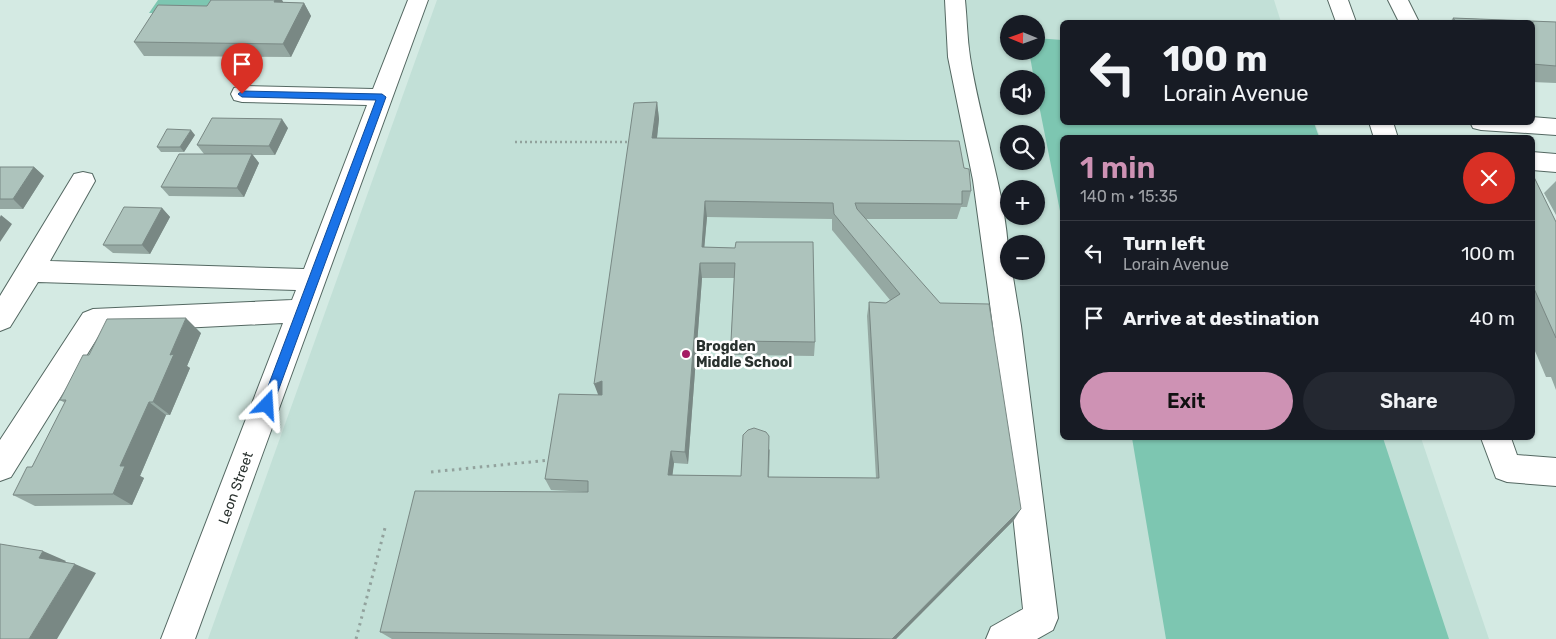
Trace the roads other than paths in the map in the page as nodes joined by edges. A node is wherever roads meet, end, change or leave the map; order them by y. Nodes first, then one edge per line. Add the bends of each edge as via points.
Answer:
1 (418, 0) edge
2 (955, 0) edge
3 (1338, 0) edge
4 (1398, 0) edge
5 (1345, 20) edge
6 (1408, 20) edge
7 (242, 94) dead end
8 (382, 97) junction
9 (1492, 125) edge
10 (1556, 127) edge
11 (1514, 131) edge
12 (1535, 162) edge
13 (1556, 163) edge
14 (83, 181) dead end
15 (31, 271) junction
16 (313, 280) junction
17 (301, 311) junction
18 (0, 319) edge
19 (1497, 440) edge
20 (0, 467) edge
21 (1556, 472) edge
22 (178, 639) edge
23 (1003, 639) edge

1 - 8 street, Leon Street
2 - 23 street via 959,57 985,180 1007,326 1042,618
3 - 5 street
4 - 6 street
7 - 8 street
8 - 16 street, Leon Street
9 - 11 street
10 - 11 street
12 - 13 street
14 - 15 street
15 - 16 street
15 - 18 street
16 - 17 street, Leon Street
17 - 20 street via 93,321
17 - 22 street, Leon Street
19 - 21 street via 1507,468

